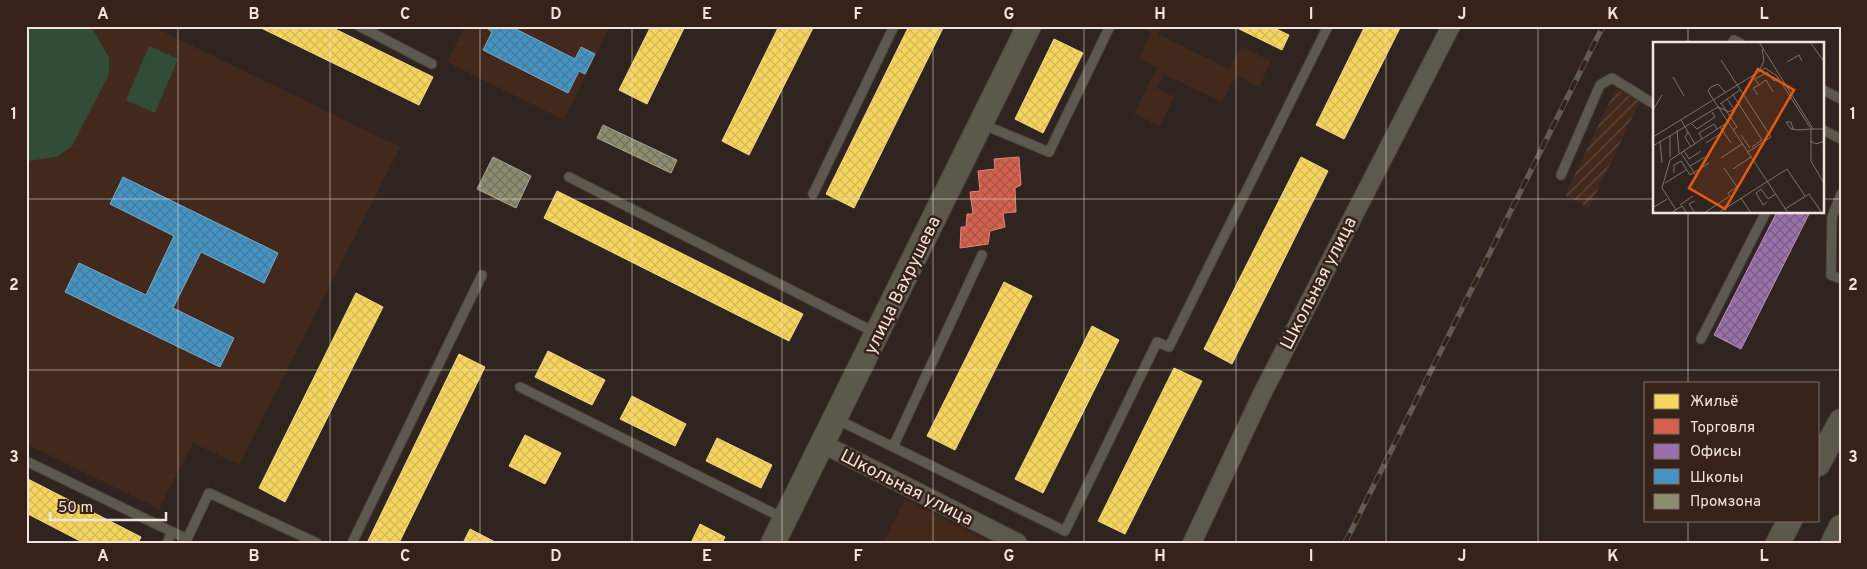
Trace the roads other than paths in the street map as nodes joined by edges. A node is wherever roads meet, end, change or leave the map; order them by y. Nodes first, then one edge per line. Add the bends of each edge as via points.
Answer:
1 (359, 26) edge
2 (894, 26) edge
3 (1029, 26) edge
4 (1110, 26) edge
5 (1328, 26) edge
6 (1452, 26) edge
7 (432, 64) dead end
8 (1824, 90) edge
9 (1841, 99) edge
10 (1653, 103) edge
11 (982, 124) junction
12 (1824, 130) edge
13 (1841, 139) edge
14 (1561, 175) dead end
15 (569, 178) dead end
16 (813, 194) dead end
17 (1841, 194) edge
18 (1765, 214) edge
19 (982, 255) dead end
20 (482, 275) dead end
21 (1841, 279) edge
22 (878, 334) junction
23 (1701, 340) dead end
24 (520, 387) dead end
25 (836, 419) junction
26 (1841, 421) edge
27 (823, 444) junction
28 (893, 447) junction
29 (1820, 460) edge
30 (26, 461) edge
31 (785, 519) junction
32 (1789, 522) edge
33 (1841, 527) edge
34 (172, 532) junction
35 (166, 543) edge
36 (317, 543) edge
37 (352, 543) edge
38 (774, 543) edge
39 (1018, 543) edge
40 (1192, 543) edge
41 (1778, 543) edge
42 (1833, 543) edge

1 - 7 lane
2 - 16 lane
3 - 11 main road, улица Вахрушева
4 - 11 lane via 1049,152
5 - 28 lane via 1169,347 1157,342 1065,531
6 - 40 street, Школьная улица via 1262,394
8 - 9 lane
10 - 14 lane via 1612,78 1600,85
11 - 22 main road, улица Вахрушева
12 - 13 lane
15 - 22 lane
17 - 21 lane via 1832,217 1831,275
18 - 23 lane
19 - 28 lane
20 - 37 lane
22 - 25 main road, улица Вахрушева
24 - 31 lane
25 - 27 main road, улица Вахрушева
25 - 28 lane
26 - 29 main road
27 - 31 main road, улица Вахрушева
27 - 39 street, Школьная улица
30 - 34 lane
31 - 38 main road, улица Вахрушева
32 - 41 main road
33 - 42 main road
34 - 35 lane
34 - 36 lane via 187,539 209,493

